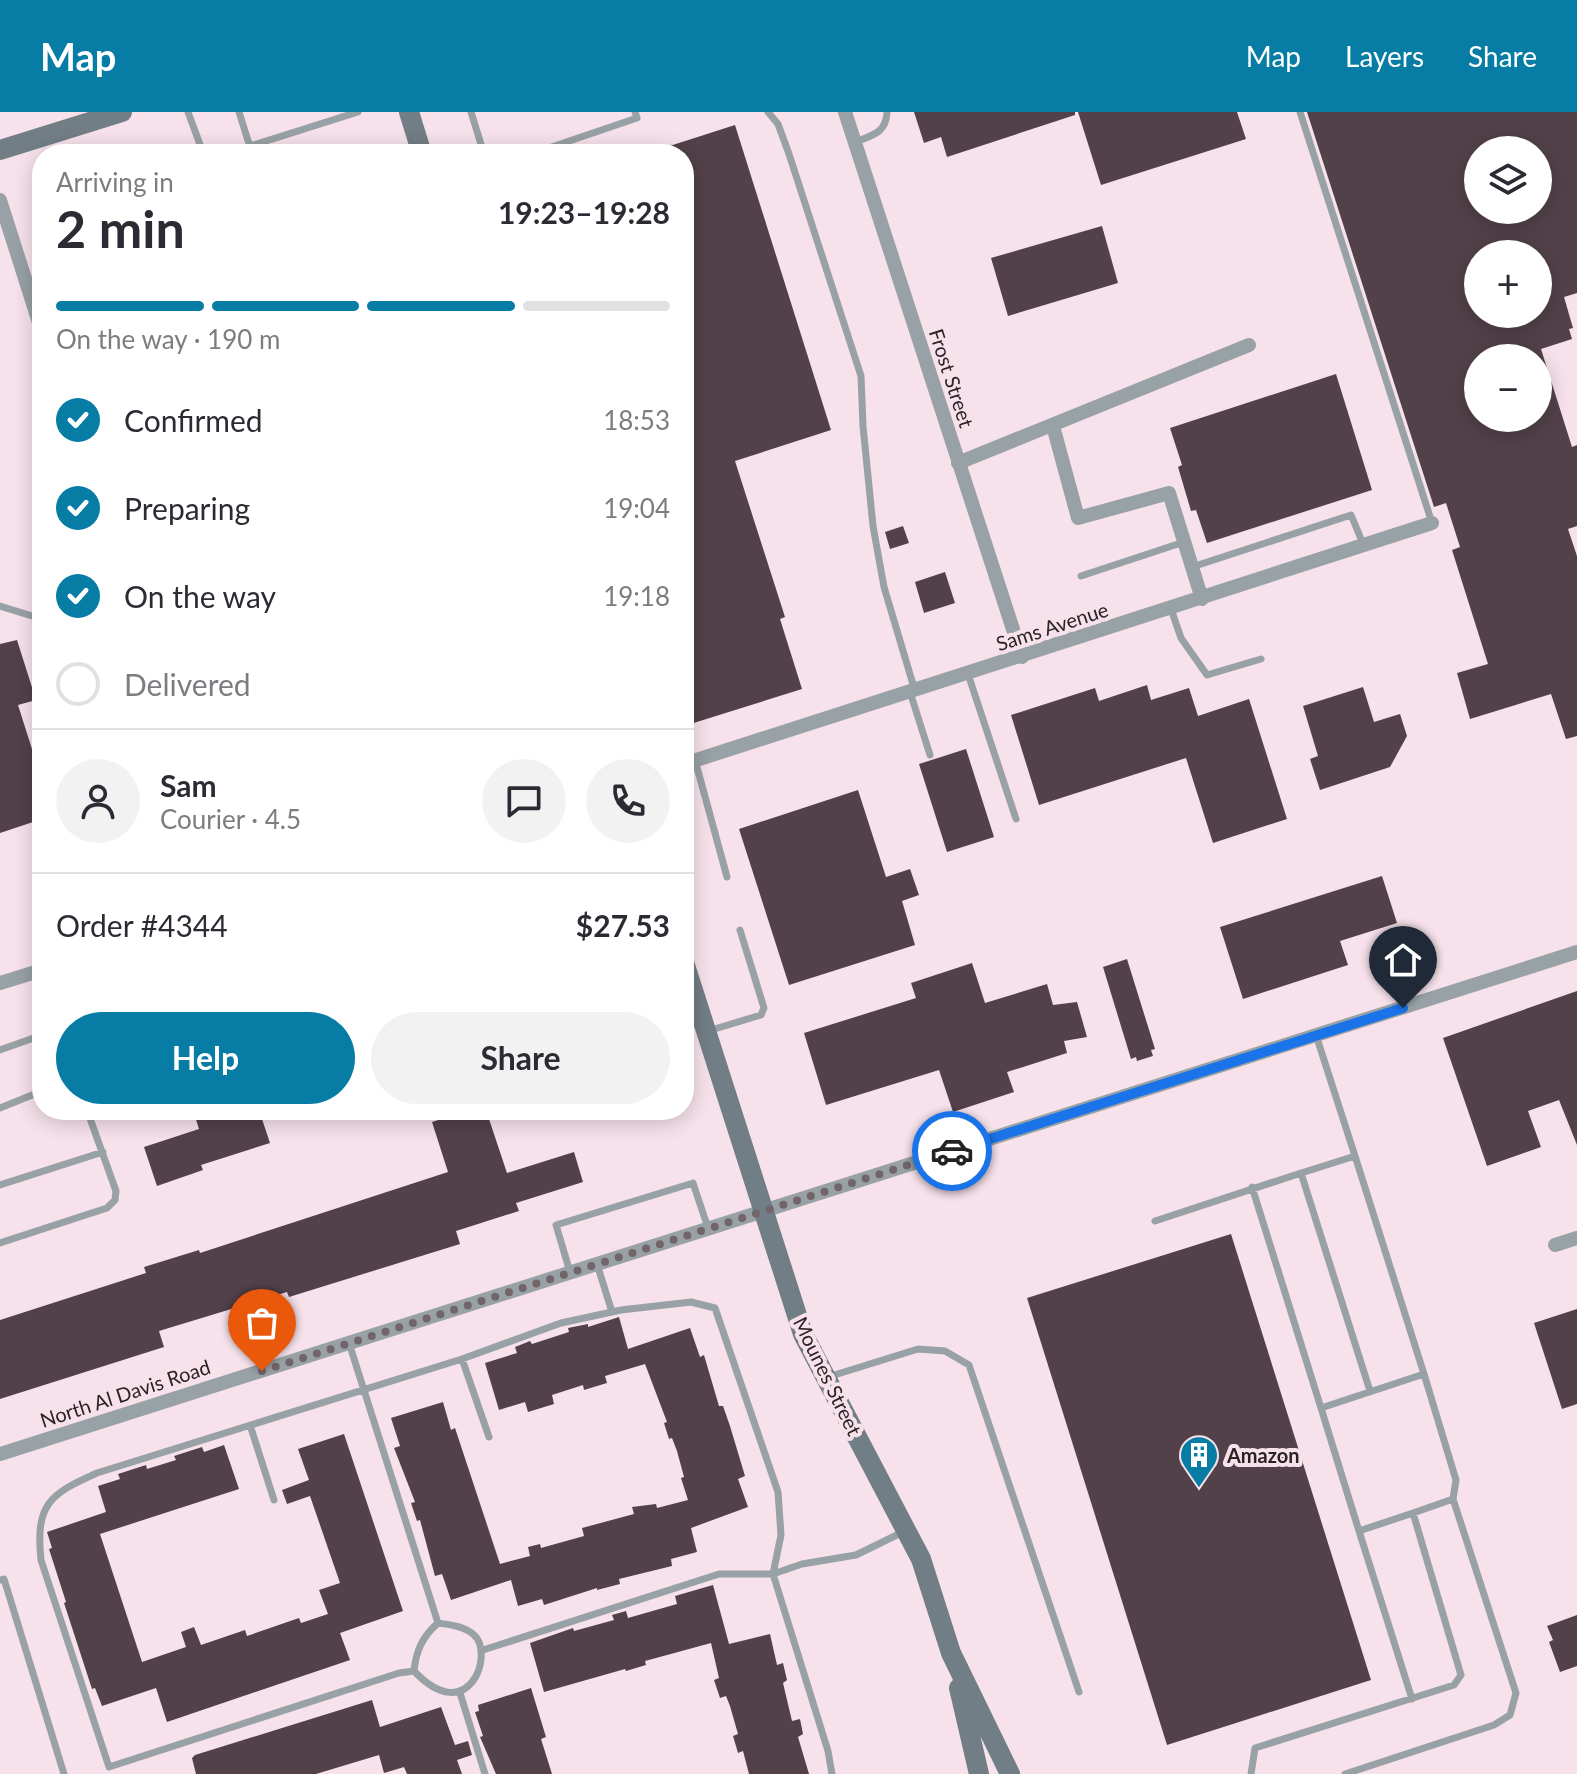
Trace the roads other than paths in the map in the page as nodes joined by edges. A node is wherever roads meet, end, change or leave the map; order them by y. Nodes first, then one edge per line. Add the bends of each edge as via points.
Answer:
1 (122, 112) edge
2 (188, 112) edge
3 (239, 112) edge
4 (358, 112) edge
5 (409, 112) edge
6 (471, 112) edge
7 (635, 112) edge
8 (768, 112) edge
9 (845, 112) edge
10 (887, 112) edge
11 (1300, 112) edge
12 (855, 142) junction
13 (200, 144) edge
14 (249, 144) edge
15 (259, 144) edge
16 (419, 144) edge
17 (481, 144) edge
18 (560, 144) edge
19 (0, 150) edge
20 (0, 200) edge
21 (32, 301) edge
22 (1249, 345) dead end
23 (1053, 426) junction
24 (958, 463) junction
25 (1432, 523) joint
26 (1184, 542) junction
27 (1364, 546) junction
28 (1192, 567) junction
29 (1081, 576) dead end
30 (1202, 599) junction
31 (0, 606) edge
32 (1171, 609) junction
33 (32, 616) edge
34 (1022, 657) junction
35 (1261, 659) dead end
36 (968, 674) junction
37 (912, 691) junction
38 (930, 755) dead end
39 (694, 761) edge
40 (694, 774) edge
41 (1016, 819) dead end
42 (727, 877) dead end
43 (740, 930) dead end
44 (1577, 952) edge
45 (32, 973) edge
46 (0, 983) edge
47 (694, 993) edge
48 (706, 1031) junction
49 (1316, 1035) junction
50 (32, 1039) edge
51 (0, 1050) edge
52 (32, 1095) edge
53 (0, 1108) edge
54 (91, 1120) edge
55 (103, 1152) junction
56 (1355, 1156) junction
57 (1295, 1175) junction
58 (0, 1185) edge
59 (1252, 1187) junction
60 (764, 1210) junction
61 (1155, 1221) dead end
62 (708, 1228) junction
63 (1577, 1238) edge
64 (0, 1243) edge
65 (1555, 1245) dead end
66 (597, 1264) junction
67 (570, 1272) junction
68 (612, 1312) junction
69 (349, 1343) junction
70 (462, 1359) junction
71 (1424, 1374) junction
72 (826, 1377) junction
73 (362, 1390) junction
74 (1370, 1391) junction
75 (1321, 1408) junction
76 (250, 1425) junction
77 (489, 1437) dead end
78 (0, 1454) edge
79 (1453, 1499) junction
80 (274, 1500) dead end
81 (1413, 1513) junction
82 (906, 1531) junction
83 (1359, 1531) junction
84 (773, 1574) junction
85 (0, 1580) edge
86 (438, 1623) junction
87 (483, 1650) junction
88 (951, 1653) junction
89 (414, 1671) junction
90 (1079, 1692) dead end
91 (460, 1693) junction
92 (1412, 1699) junction
93 (110, 1770) edge
94 (1356, 1772) edge
95 (64, 1774) edge
96 (485, 1774) edge
97 (832, 1774) edge
98 (979, 1774) edge
99 (1010, 1774) edge
100 (1251, 1774) edge
101 (1345, 1774) edge

1 - 19 main road
2 - 13 lane
3 - 14 lane
4 - 15 lane
5 - 16 main road
6 - 17 lane
7 - 18 lane via 637,118
8 - 37 lane via 789,154 861,376 873,526
9 - 12 street, Frost Street
10 - 12 lane via 881,132
11 - 25 lane
12 - 24 street, Frost Street
20 - 21 street
22 - 23 street
23 - 24 street
23 - 26 street via 1078,518 1169,493
24 - 34 street, Frost Street
25 - 27 street, Sams Avenue
26 - 28 street
26 - 29 lane
27 - 28 lane via 1351,515
27 - 30 street, Sams Avenue
28 - 30 street
30 - 32 street, Sams Avenue
31 - 33 lane
32 - 34 street, Sams Avenue
32 - 35 lane via 1181,638 1207,675
34 - 36 street, Sams Avenue
36 - 37 street, Sams Avenue
36 - 41 lane
37 - 38 lane
37 - 39 street, Sams Avenue
40 - 42 lane
43 - 48 lane via 764,1008 761,1015
44 - 49 street, North Al Davis Road
45 - 46 street
47 - 48 main road, Mounes Street
48 - 60 main road, Mounes Street
49 - 56 lane
49 - 60 street, North Al Davis Road
50 - 51 lane
52 - 53 lane
54 - 55 lane
55 - 58 lane
55 - 64 lane via 116,1191 107,1208
56 - 57 lane
56 - 71 lane
57 - 59 lane
57 - 74 lane via 1301,1173
59 - 61 lane
59 - 75 lane
60 - 62 street, North Al Davis Road
60 - 72 main road, Mounes Street via 803,1334
62 - 66 street, North Al Davis Road
62 - 67 lane via 693,1183 556,1225
63 - 65 street
66 - 67 street, North Al Davis Road
66 - 68 lane
67 - 69 street, North Al Davis Road
68 - 70 lane via 561,1323
68 - 84 lane via 691,1302 715,1308 778,1492 781,1535
69 - 73 lane
69 - 78 street, North Al Davis Road
70 - 73 lane
70 - 77 lane
71 - 74 lane
71 - 79 lane via 1456,1480
72 - 82 main road, Mounes Street
72 - 90 lane via 918,1349 945,1351 969,1365
73 - 76 lane
73 - 86 lane
74 - 75 lane
75 - 83 lane
76 - 80 lane
76 - 93 lane via 97,1473 62,1489 46,1508 39,1535 41,1560
79 - 81 lane
79 - 94 lane via 1516,1693 1510,1715
81 - 83 lane
81 - 92 lane via 1461,1675 1454,1685
82 - 84 lane via 856,1555
82 - 88 main road, Mounes Street via 921,1559
83 - 92 lane
84 - 87 lane via 719,1574
84 - 97 lane
85 - 95 lane via 4,1579
86 - 87 lane via 461,1627
86 - 89 lane via 416,1653
87 - 91 lane via 478,1671
88 - 98 main road
88 - 99 main road, Mounes Street
89 - 91 lane via 430,1687
89 - 93 lane
91 - 96 lane
92 - 100 lane via 1255,1748
94 - 101 lane

